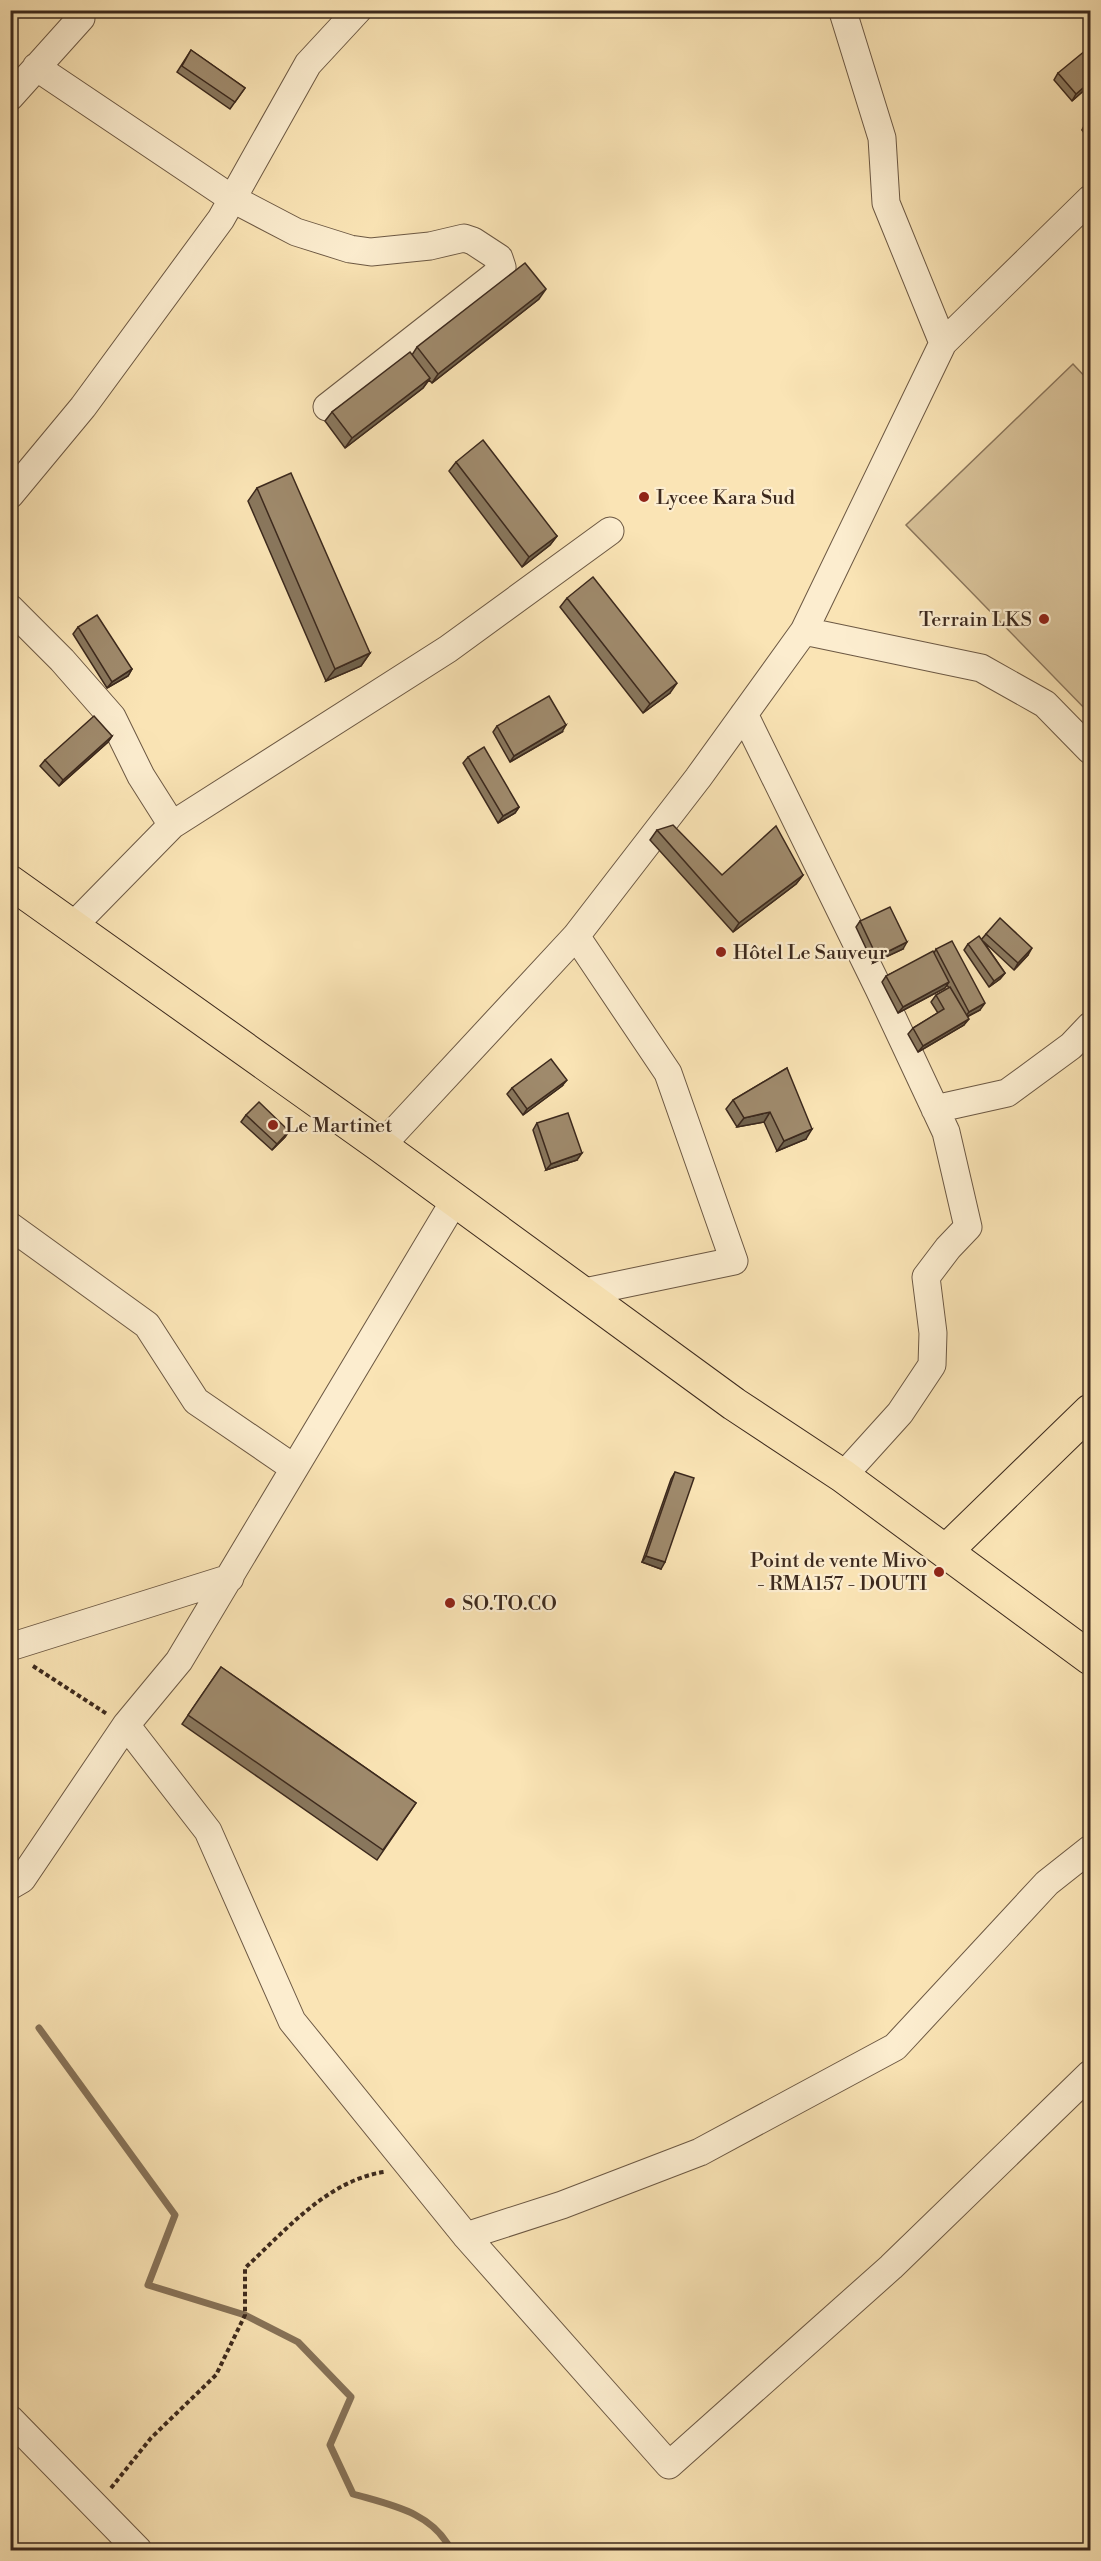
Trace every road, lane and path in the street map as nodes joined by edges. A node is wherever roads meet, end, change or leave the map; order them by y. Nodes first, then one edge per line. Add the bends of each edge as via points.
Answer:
1 (358, 10) edge
2 (843, 12) dead end
3 (84, 13) edge
4 (36, 67) junction
5 (10, 97) edge
6 (231, 198) junction
7 (1090, 199) edge
8 (943, 343) junction
9 (327, 407) dead end
10 (10, 495) edge
11 (610, 531) dead end
12 (10, 608) edge
13 (804, 631) junction
14 (744, 714) junction
15 (1090, 750) edge
16 (172, 825) junction
17 (10, 882) edge
18 (72, 927) junction
19 (576, 936) junction
20 (1090, 1026) edge
21 (935, 1109) junction
22 (381, 1146) junction
23 (455, 1200) junction
24 (10, 1226) edge
25 (580, 1293) junction
26 (1090, 1411) edge
27 (294, 1468) junction
28 (843, 1476) junction
29 (946, 1551) junction
30 (230, 1578) junction
31 (20, 1655) edge
32 (1090, 1658) edge
33 (126, 1725) junction
34 (1090, 1849) edge
35 (10, 1886) edge
36 (1090, 2074) edge
37 (412, 2169) junction
38 (466, 2236) junction
39 (10, 2419) edge
40 (95, 2508) junction
41 (138, 2550) edge

1 - 6 street via 308,64
2 - 8 street via 882,138 886,203
3 - 4 street
4 - 5 street
4 - 6 street
6 - 9 street via 296,232 350,249 371,252 464,238 499,258 502,267 494,276
6 - 10 street via 221,219 82,407
7 - 8 street
8 - 13 street
11 - 16 street via 448,649
12 - 16 street via 111,717
13 - 14 street
13 - 15 street via 981,668 1045,704
14 - 19 street
14 - 21 street
16 - 18 street
17 - 18 main road
18 - 22 main road
19 - 22 street
19 - 25 street via 668,1073 734,1261
20 - 21 street via 1071,1046 1007,1093
21 - 28 street via 946,1132 968,1227 926,1277 933,1365 900,1413
22 - 23 main road
23 - 25 main road
23 - 27 street
24 - 27 street via 147,1325 196,1401
25 - 28 main road via 734,1404
26 - 29 main road
27 - 30 street
28 - 29 main road
29 - 32 main road
30 - 31 street
30 - 33 street via 179,1661
31 - 33 path
33 - 35 street via 22,1879
33 - 37 street via 208,1831 292,2021
34 - 38 street via 1047,1882 895,2047 700,2152 562,2205
36 - 38 street via 891,2267 669,2465
37 - 38 street
37 - 40 path via 380,2173 342,2186 304,2214 245,2268 245,2315 216,2375 151,2438
39 - 40 street
40 - 41 street

